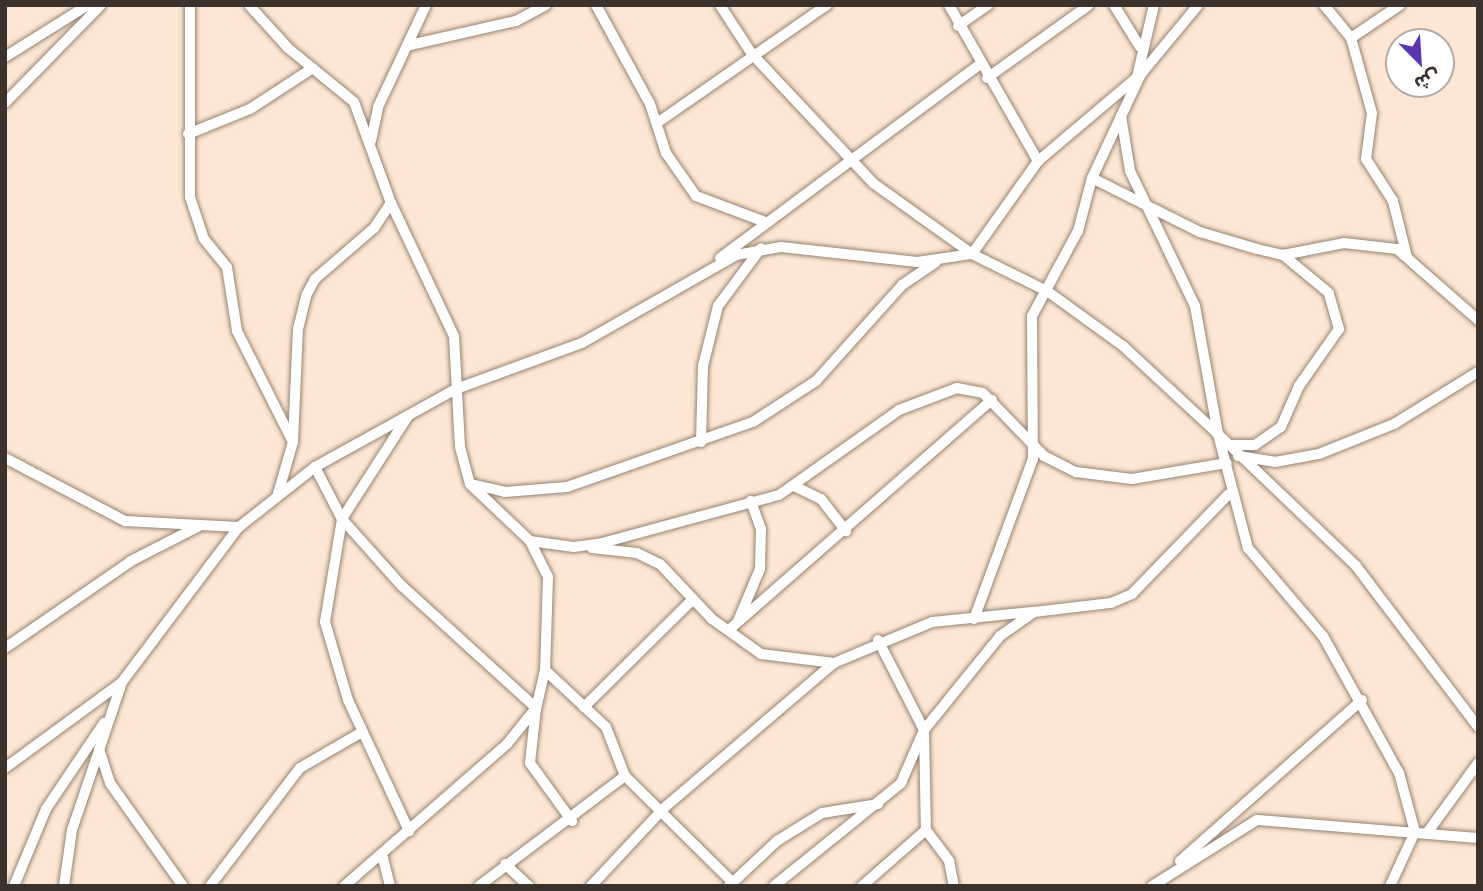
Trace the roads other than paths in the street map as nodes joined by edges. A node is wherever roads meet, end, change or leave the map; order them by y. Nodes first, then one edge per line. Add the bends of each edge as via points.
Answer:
1 (88, 5) edge
2 (101, 5) edge
3 (190, 5) edge
4 (250, 5) edge
5 (426, 5) edge
6 (546, 5) edge
7 (596, 5) edge
8 (720, 5) edge
9 (827, 5) edge
10 (948, 5) edge
11 (988, 5) edge
12 (1089, 5) edge
13 (1114, 5) edge
14 (1154, 5) edge
15 (1198, 5) edge
16 (1324, 5) edge
17 (1400, 5) edge
18 (958, 26) junction
19 (1351, 38) junction
20 (411, 45) junction
21 (1140, 47) junction
22 (752, 54) junction
23 (5, 57) edge
24 (979, 65) junction
25 (313, 68) junction
26 (1139, 75) junction
27 (987, 78) junction
28 (5, 103) edge
29 (1121, 116) junction
30 (657, 123) junction
31 (188, 134) junction
32 (371, 144) junction
33 (849, 160) junction
34 (1038, 161) junction
35 (1093, 178) junction
36 (391, 203) junction
37 (1147, 203) junction
38 (765, 222) junction
39 (761, 248) junction
40 (972, 254) junction
41 (1283, 255) junction
42 (1407, 257) junction
43 (942, 259) junction
44 (712, 264) junction
45 (1047, 290) junction
46 (1478, 320) edge
47 (1478, 372) edge
48 (456, 389) junction
49 (992, 400) junction
50 (410, 414) junction
51 (1218, 433) junction
52 (293, 442) junction
53 (701, 442) junction
54 (1034, 445) junction
55 (1228, 445) junction
56 (1238, 456) junction
57 (5, 458) edge
58 (1227, 463) junction
59 (315, 467) junction
60 (470, 484) junction
61 (796, 487) junction
62 (1229, 494) junction
63 (276, 497) junction
64 (751, 501) junction
65 (342, 519) junction
66 (201, 524) junction
67 (239, 527) junction
68 (846, 531) junction
69 (530, 541) junction
70 (574, 547) junction
71 (693, 599) junction
72 (1034, 612) junction
73 (974, 619) junction
74 (732, 633) junction
75 (878, 640) junction
76 (5, 648) edge
77 (834, 663) junction
78 (545, 670) junction
79 (122, 682) junction
80 (1362, 700) junction
81 (584, 707) junction
82 (536, 708) junction
83 (110, 715) junction
84 (1478, 727) edge
85 (923, 730) junction
86 (362, 732) junction
87 (99, 749) junction
88 (1478, 763) edge
89 (5, 768) edge
90 (625, 776) junction
91 (878, 804) junction
92 (664, 808) junction
93 (572, 821) junction
94 (926, 830) junction
95 (409, 831) junction
96 (1415, 832) junction
97 (1427, 833) junction
98 (1478, 838) edge
99 (382, 854) junction
100 (505, 864) junction
101 (730, 883) edge
102 (779, 884) edge
103 (14, 886) edge
104 (64, 886) edge
105 (183, 886) edge
106 (209, 886) edge
107 (344, 886) edge
108 (390, 886) edge
109 (479, 886) edge
110 (529, 886) edge
111 (590, 886) edge
112 (862, 886) edge
113 (954, 886) edge
114 (1152, 886) edge
115 (1390, 886) edge

1 - 23 street
2 - 28 street
3 - 31 street
4 - 25 street
5 - 20 street
6 - 20 street via 516,21
7 - 30 street
8 - 22 street
9 - 22 street
10 - 18 street
11 - 18 street
12 - 27 street
13 - 21 street
14 - 21 street
15 - 26 street
16 - 19 street
17 - 19 street
18 - 24 street
19 - 42 street via 1372,113 1366,159 1393,201
20 - 32 street via 378,107
21 - 26 street
22 - 30 street
22 - 33 street
24 - 27 street
24 - 33 street
25 - 31 street via 250,109
25 - 32 street via 354,102
26 - 29 street
26 - 34 street
27 - 34 street
29 - 35 street
29 - 37 street via 1130,171
30 - 38 street via 666,153 695,196
31 - 52 street via 195,217 227,267 237,331
32 - 36 street
33 - 38 street
33 - 40 street
34 - 40 street
35 - 37 street
35 - 45 street via 1078,231
36 - 48 street via 454,336
36 - 52 street via 374,228 314,279 307,294 298,329
37 - 41 street via 1200,232
37 - 51 street via 1195,306
38 - 44 street
39 - 43 street via 871,261
39 - 44 street
39 - 53 street via 718,306 704,366
40 - 43 street
40 - 45 street
41 - 42 street via 1377,243
41 - 55 street via 1324,286 1339,329 1299,386 1281,427 1255,445
42 - 46 street
43 - 53 street via 902,285 816,382 752,422
44 - 48 street via 582,343
45 - 51 street via 1123,346
45 - 54 street via 1028,331
47 - 56 street via 1394,424 1319,454 1275,462
48 - 50 street
48 - 60 street
49 - 54 street
49 - 61 street via 971,387 928,396 899,410
49 - 68 street
50 - 59 street
50 - 65 street
51 - 55 street
51 - 58 street
52 - 63 street
53 - 60 street via 567,488 505,492
54 - 58 street via 1076,472 1132,479
54 - 73 street via 1008,539
55 - 56 street
56 - 84 street via 1356,566
57 - 66 street via 125,521
58 - 62 street
59 - 63 street
59 - 65 street
60 - 69 street
61 - 64 street
61 - 68 street via 821,499
62 - 72 street via 1132,594 1111,603
62 - 80 street via 1248,548 1294,595
63 - 67 street
64 - 70 street
64 - 74 street via 761,529 760,569
65 - 82 street via 458,642
65 - 86 street via 325,622
66 - 67 street
66 - 76 street via 120,568
67 - 79 street
68 - 74 street
69 - 70 street
69 - 78 street via 548,577
70 - 71 street via 636,554 660,564
71 - 74 street
71 - 81 street
72 - 73 street
72 - 85 street via 978,659
73 - 75 street via 932,622
74 - 77 street via 778,659
75 - 77 street
75 - 85 street
77 - 92 street
78 - 81 street
78 - 82 street
79 - 83 street
79 - 89 street
80 - 96 street via 1399,773
80 - 114 street
81 - 90 street via 613,737
82 - 93 street via 530,764
82 - 95 street via 507,744
83 - 87 street
83 - 103 street via 46,809
85 - 91 street via 910,772
85 - 94 street
86 - 95 street
86 - 106 street via 300,768
87 - 104 street via 72,830
87 - 105 street via 110,783
88 - 97 street
90 - 92 street
90 - 93 street
91 - 101 street via 822,813 777,841
91 - 102 street
92 - 101 street
92 - 111 street
93 - 100 street
94 - 112 street
94 - 113 street via 948,861
95 - 99 street
96 - 97 street
96 - 114 street via 1258,820
96 - 115 street
97 - 98 street
99 - 107 street
99 - 108 street
100 - 109 street
100 - 110 street

